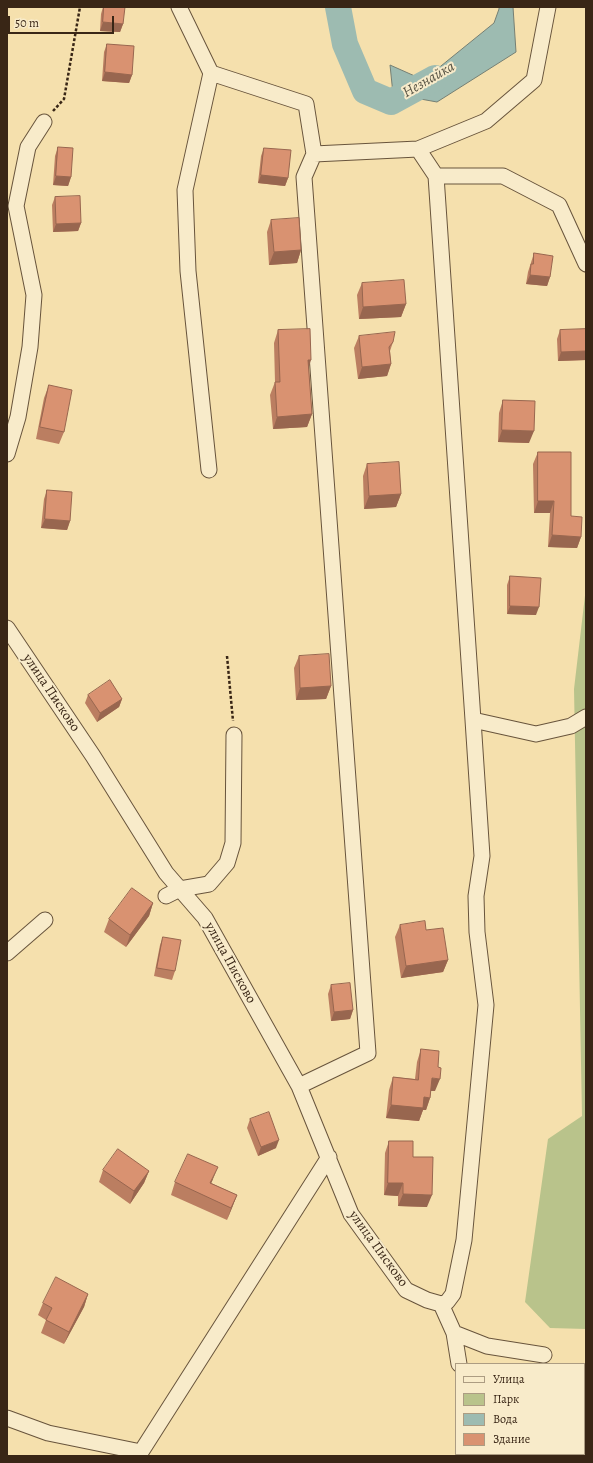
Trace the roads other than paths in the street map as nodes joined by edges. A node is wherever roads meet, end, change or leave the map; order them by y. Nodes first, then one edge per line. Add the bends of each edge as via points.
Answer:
1 (179, 7) edge
2 (548, 7) edge
3 (211, 73) junction
4 (44, 122) road end
5 (418, 149) junction
6 (314, 154) junction
7 (436, 176) junction
8 (586, 264) edge
9 (7, 454) edge
10 (208, 470) dead end
11 (7, 628) edge
12 (586, 717) edge
13 (473, 720) junction
14 (234, 736) road end
15 (180, 890) junction
16 (166, 896) dead end
17 (45, 920) dead end
18 (7, 953) edge
19 (299, 1086) junction
20 (329, 1157) junction
21 (441, 1304) junction
22 (454, 1333) junction
23 (544, 1355) dead end
24 (459, 1363) edge
25 (7, 1418) edge

1 - 3 street
2 - 5 street via 534,80 486,121
3 - 6 street via 306,104
3 - 10 street via 185,190 188,271
4 - 9 street via 28,147 16,206 34,296 30,347 18,417
5 - 6 street
5 - 7 street
6 - 19 street via 304,177 368,1053
7 - 8 street via 503,176 559,205
7 - 13 street
11 - 15 street, улица Писково via 166,873
12 - 13 street via 571,726 536,734
13 - 21 street via 482,856 476,896 477,932 486,1005 464,1240 453,1294 447,1302
14 - 15 street via 233,842 227,863 209,884
15 - 16 street
15 - 19 street, улица Писково via 205,918
17 - 18 street
19 - 20 street, улица Писково
20 - 21 street, улица Писково via 351,1214 406,1290
20 - 25 street via 141,1452 48,1433
21 - 22 street
22 - 23 street via 487,1346
22 - 24 street

